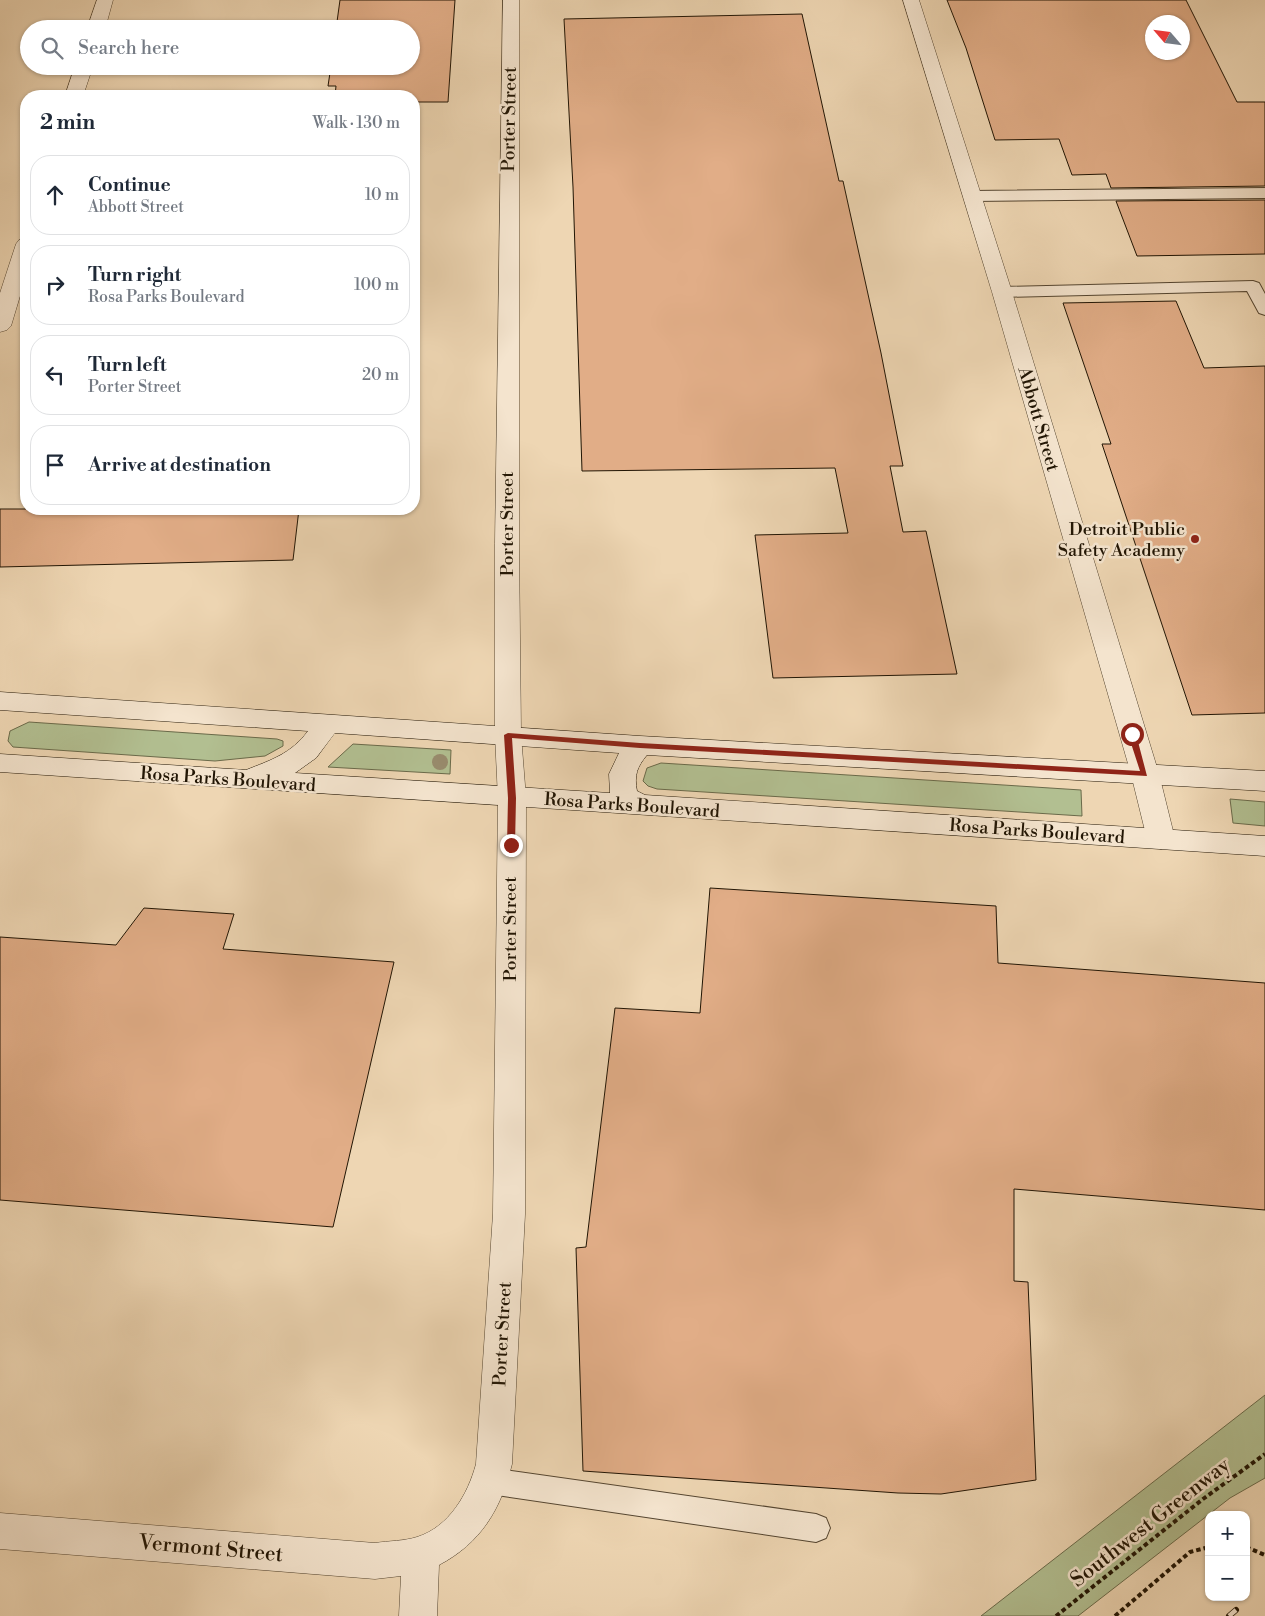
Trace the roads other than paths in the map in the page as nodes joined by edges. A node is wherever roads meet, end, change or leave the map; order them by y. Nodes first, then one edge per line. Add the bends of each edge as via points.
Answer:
1 (105, 0) edge
2 (511, 0) edge
3 (912, 0) edge
4 (99, 20) edge
5 (81, 75) edge
6 (76, 90) edge
7 (1265, 192) edge
8 (972, 196) junction
9 (20, 263) edge
10 (1002, 292) junction
11 (1265, 310) edge
12 (0, 326) edge
13 (0, 701) edge
14 (327, 724) junction
15 (508, 735) junction
16 (640, 745) junction
17 (0, 763) edge
18 (1144, 774) junction
19 (235, 780) junction
20 (1265, 781) edge
21 (512, 798) junction
22 (641, 806) junction
23 (1161, 839) junction
24 (1265, 846) edge
25 (490, 1481) junction
26 (816, 1528) dead end
27 (0, 1531) edge
28 (421, 1555) junction
29 (418, 1616) edge

1 - 4 street
2 - 15 street, Porter Street
3 - 8 street, Abbott Street
5 - 6 street
7 - 8 lane
8 - 10 street, Abbott Street
9 - 12 street
10 - 11 lane via 1253,286
10 - 18 street, Abbott Street
13 - 14 street
14 - 15 street
14 - 19 street via 316,743 287,766
15 - 16 street
15 - 21 street, Porter Street
16 - 18 street
16 - 22 street via 624,766 620,780 624,796
17 - 19 street, Rosa Parks Boulevard
18 - 20 street
18 - 23 street, Abbott Street
19 - 21 street, Rosa Parks Boulevard
21 - 22 street, Rosa Parks Boulevard
21 - 25 street, Porter Street via 509,1214 494,1464
22 - 23 street, Rosa Parks Boulevard
23 - 24 street, Rosa Parks Boulevard
25 - 26 lane
25 - 28 street, Porter Street via 482,1500 459,1533
27 - 28 street, Vermont Street via 346,1560 375,1561
28 - 29 street

